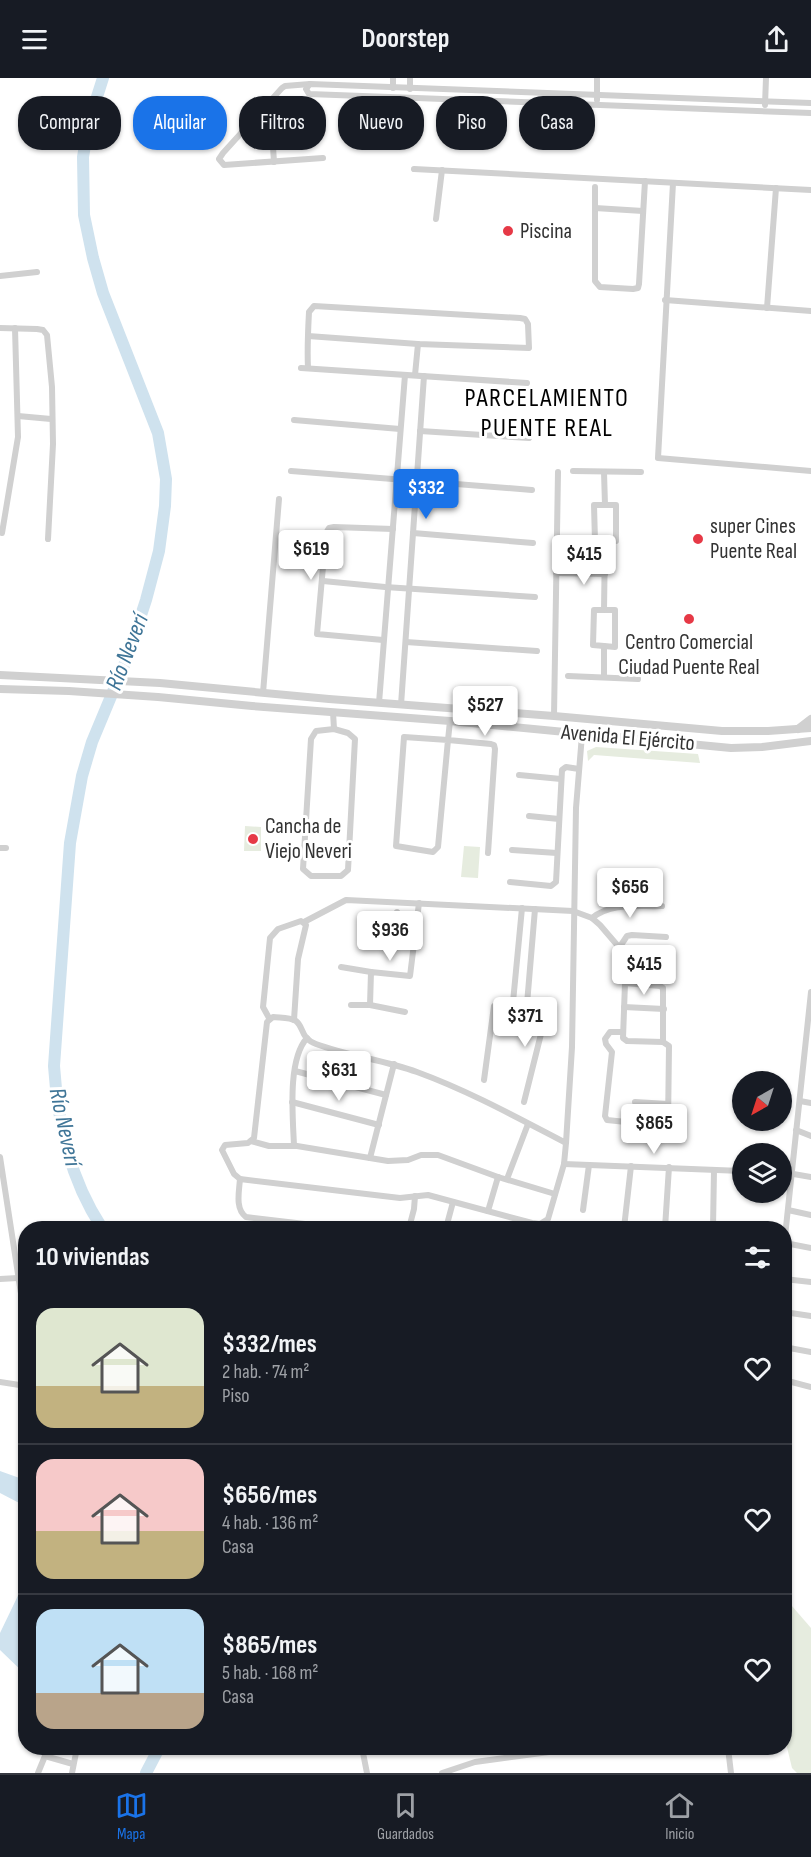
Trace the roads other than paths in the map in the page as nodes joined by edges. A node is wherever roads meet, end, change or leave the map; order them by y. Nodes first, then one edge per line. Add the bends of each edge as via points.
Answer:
1 (393, 78) edge
2 (410, 78) edge
3 (597, 78) edge
4 (766, 78) edge
5 (310, 84) junction
6 (393, 88) junction
7 (410, 89) junction
8 (275, 96) edge
9 (597, 96) junction
10 (765, 102) junction
11 (811, 103) edge
12 (596, 106) junction
13 (765, 112) junction
14 (811, 113) edge
15 (239, 135) edge
16 (273, 150) edge
17 (323, 158) dead end
18 (274, 162) junction
19 (414, 169) dead end
20 (442, 170) junction
21 (645, 181) junction
22 (673, 183) junction
23 (595, 187) dead end
24 (776, 188) junction
25 (811, 190) edge
26 (595, 208) junction
27 (644, 211) junction
28 (436, 219) dead end
29 (37, 272) dead end
30 (0, 276) edge
31 (665, 300) junction
32 (767, 308) junction
33 (811, 311) edge
34 (0, 328) edge
35 (15, 328) junction
36 (308, 336) junction
37 (418, 344) junction
38 (405, 375) junction
39 (415, 375) junction
40 (424, 376) junction
41 (526, 383) dead end
42 (18, 416) junction
43 (51, 419) junction
44 (294, 420) dead end
45 (400, 429) junction
46 (420, 431) junction
47 (529, 438) dead end
48 (291, 471) dead end
49 (573, 471) dead end
50 (641, 471) dead end
51 (811, 471) edge
52 (558, 472) dead end
53 (604, 472) junction
54 (396, 480) junction
55 (417, 482) junction
56 (531, 490) dead end
57 (279, 499) dead end
58 (605, 505) junction
59 (393, 529) junction
60 (2, 533) dead end
61 (413, 533) junction
62 (48, 538) dead end
63 (605, 541) junction
64 (533, 543) dead end
65 (556, 573) junction
66 (605, 574) junction
67 (323, 581) junction
68 (387, 587) junction
69 (410, 588) junction
70 (535, 597) dead end
71 (604, 610) junction
72 (383, 640) junction
73 (406, 642) junction
74 (604, 646) junction
75 (537, 651) dead end
76 (0, 675) edge
77 (567, 676) dead end
78 (604, 677) junction
79 (638, 679) dead end
80 (0, 689) edge
81 (263, 693) junction
82 (379, 703) junction
83 (401, 705) junction
84 (333, 711) junction
85 (554, 716) junction
86 (811, 719) edge
87 (450, 720) junction
88 (811, 728) edge
89 (334, 729) junction
90 (798, 729) junction
91 (582, 735) junction
92 (448, 740) junction
93 (811, 741) edge
94 (579, 769) junction
95 (519, 775) dead end
96 (561, 779) junction
97 (529, 816) dead end
98 (559, 819) junction
99 (512, 850) dead end
100 (488, 853) dead end
101 (557, 854) junction
102 (510, 882) dead end
103 (419, 903) junction
104 (662, 906) dead end
105 (522, 908) junction
106 (535, 909) junction
107 (573, 911) junction
108 (397, 912) dead end
109 (592, 918) junction
110 (304, 922) junction
111 (416, 930) junction
112 (666, 937) dead end
113 (620, 948) junction
114 (340, 967) dead end
115 (371, 972) junction
116 (625, 983) junction
117 (811, 992) edge
118 (513, 1002) junction
119 (527, 1004) junction
120 (351, 1005) dead end
121 (370, 1005) junction
122 (624, 1007) junction
123 (664, 1009) junction
124 (405, 1012) dead end
125 (269, 1018) junction
126 (294, 1020) junction
127 (622, 1032) junction
128 (307, 1038) junction
129 (663, 1042) junction
130 (394, 1064) junction
131 (807, 1066) edge
132 (295, 1071) junction
133 (484, 1080) dead end
134 (386, 1095) junction
135 (635, 1101) dead end
136 (800, 1101) junction
137 (292, 1102) junction
138 (524, 1102) dead end
139 (811, 1103) edge
140 (669, 1104) junction
141 (626, 1122) dead end
142 (528, 1124) junction
143 (379, 1125) junction
144 (668, 1125) dead end
145 (796, 1130) junction
146 (811, 1136) edge
147 (251, 1141) junction
148 (566, 1143) junction
149 (294, 1146) junction
150 (0, 1157) edge
151 (370, 1158) junction
152 (564, 1164) junction
153 (590, 1165) junction
154 (631, 1166) junction
155 (669, 1167) junction
156 (714, 1170) junction
157 (732, 1171) edge
158 (792, 1173) joint
159 (498, 1177) junction
160 (811, 1177) edge
161 (240, 1179) junction
162 (507, 1179) junction
163 (555, 1194) junction
164 (415, 1196) junction
165 (453, 1202) junction
166 (789, 1203) edge
167 (583, 1210) dead end
168 (788, 1210) junction
169 (488, 1211) junction
170 (811, 1215) edge
171 (547, 1220) edge
172 (280, 1221) edge
173 (411, 1221) edge
174 (448, 1221) edge
175 (514, 1221) edge
176 (625, 1221) edge
177 (665, 1221) edge
178 (713, 1221) edge
179 (787, 1221) edge
180 (792, 1246) edge
181 (811, 1248) edge
182 (18, 1278) joint
183 (0, 1279) edge
184 (792, 1280) edge
185 (811, 1282) edge
186 (792, 1313) edge
187 (811, 1316) edge
188 (792, 1348) edge
189 (811, 1352) edge
190 (0, 1382) edge
191 (792, 1382) edge
192 (18, 1385) edge
193 (811, 1387) edge
194 (76, 1755) edge
195 (363, 1755) edge
196 (526, 1755) edge
197 (730, 1755) edge
198 (74, 1764) junction
199 (38, 1773) edge
200 (72, 1773) edge
201 (367, 1773) edge
202 (442, 1773) edge
203 (731, 1773) edge

1 - 6 street
2 - 7 street
3 - 9 street
4 - 10 street
5 - 6 street
5 - 8 street via 285,86
5 - 12 street via 306,88 309,94
6 - 7 street
7 - 9 street
9 - 10 street
9 - 12 street
10 - 11 street
10 - 13 street
12 - 13 street
13 - 14 street
15 - 18 street via 219,159 224,165
16 - 18 street
17 - 18 street
19 - 20 street
20 - 21 street
20 - 28 street
21 - 22 street
21 - 27 street
22 - 24 street
22 - 31 street
23 - 26 street
24 - 25 street
24 - 32 street
26 - 27 street
26 - 27 street via 595,281 600,287 611,288 638,288
29 - 30 street
31 - 32 street
31 - 51 street via 658,459
32 - 33 street
34 - 35 street
35 - 42 street
35 - 43 street via 43,330 47,335
36 - 37 street
36 - 37 street via 309,312 314,306 520,318 528,324 529,348
36 - 38 street via 304,368
37 - 39 street
38 - 39 street
38 - 45 street
39 - 40 street
40 - 41 street
40 - 46 street
42 - 43 street
42 - 60 street
43 - 62 street
44 - 45 street
45 - 54 street
46 - 47 street
46 - 55 street
48 - 54 street
49 - 53 street
50 - 53 street
52 - 65 street
53 - 58 street
54 - 55 street
54 - 59 street
55 - 56 street
55 - 61 street
57 - 81 street
58 - 63 street via 594,505 595,541
58 - 63 street via 616,505 616,541
59 - 67 street via 329,528
59 - 68 street
61 - 64 street
61 - 69 street
63 - 66 street
65 - 66 street
65 - 85 street
66 - 71 street
67 - 68 street
67 - 72 street via 317,634
68 - 69 street
68 - 72 street
69 - 70 street
69 - 73 street
71 - 74 street via 594,610 594,645
71 - 74 street via 615,610 615,646
72 - 82 street
73 - 75 street
73 - 83 street
74 - 78 street
76 - 81 street, Avenida El Ejército
77 - 78 street
78 - 79 street
80 - 84 street, Avenida El Ejército
81 - 82 street, Avenida El Ejército
82 - 83 street, Avenida El Ejército
83 - 85 street, Avenida El Ejército
84 - 87 street, Avenida El Ejército
84 - 89 street
85 - 90 street, Avenida El Ejército via 738,732
86 - 90 street
87 - 91 street, Avenida El Ejército
87 - 92 street
88 - 90 street, Avenida El Ejército
89 - 89 street via 355,739 348,870 341,876 310,876 303,869 311,739 316,731
91 - 93 street, Avenida El Ejército via 731,748
91 - 94 street
92 - 92 street via 438,848 434,852 398,848 404,737
92 - 100 street via 494,745
94 - 96 street via 563,768
94 - 107 street
95 - 96 street
96 - 98 street
97 - 98 street
98 - 101 street
99 - 101 street
101 - 102 street via 554,885
103 - 105 street
103 - 110 street via 346,900
103 - 111 street
104 - 109 street via 612,907
105 - 106 street
105 - 118 street
106 - 107 street
106 - 119 street
107 - 109 street
107 - 148 street via 572,1047
108 - 111 street via 396,927
109 - 113 street
110 - 125 street via 294,922 271,935 263,1007
110 - 126 street
111 - 115 street via 410,976
112 - 113 street via 632,934
113 - 116 street via 624,953
114 - 115 street
115 - 121 street
116 - 122 street
116 - 123 street via 660,986
117 - 131 street
118 - 119 street
118 - 133 street via 494,1006
119 - 138 street via 541,1007 545,1017
120 - 121 street
121 - 124 street
122 - 123 street
122 - 127 street
123 - 129 street
125 - 126 street
125 - 147 street via 256,1129
126 - 128 street
127 - 129 street via 627,1041
127 - 141 street via 610,1032 605,1038 612,1052 605,1116 607,1120
128 - 130 street via 319,1045
128 - 132 street via 299,1049
129 - 140 street via 670,1049
130 - 134 street
130 - 142 street via 436,1079
131 - 136 street
132 - 134 street
132 - 137 street
134 - 143 street
135 - 140 street
136 - 139 street
136 - 145 street
137 - 143 street
137 - 149 street
140 - 144 street
142 - 148 street
142 - 162 street
143 - 151 street
145 - 146 street
145 - 158 street
147 - 149 street
147 - 161 street via 225,1145 222,1149
148 - 152 street
149 - 151 street
150 - 182 street
151 - 159 street via 394,1161 438,1155
152 - 153 street
152 - 163 street
153 - 154 street
153 - 167 street
154 - 155 street
154 - 176 street
155 - 156 street
155 - 177 street
156 - 157 street
156 - 178 street
158 - 160 street
159 - 162 street
159 - 169 street
161 - 164 street via 393,1198
161 - 172 street via 241,1213
162 - 163 street
163 - 171 street
164 - 165 street via 428,1195
164 - 173 street
165 - 169 street
165 - 174 street
166 - 168 street
168 - 170 street
168 - 179 street
169 - 175 street
180 - 181 street
182 - 183 street
184 - 185 street
186 - 187 street
188 - 189 street
190 - 192 street
191 - 193 street
194 - 198 street
195 - 201 street
196 - 202 street via 475,1762
197 - 203 street
198 - 199 street via 45,1756
198 - 200 street

